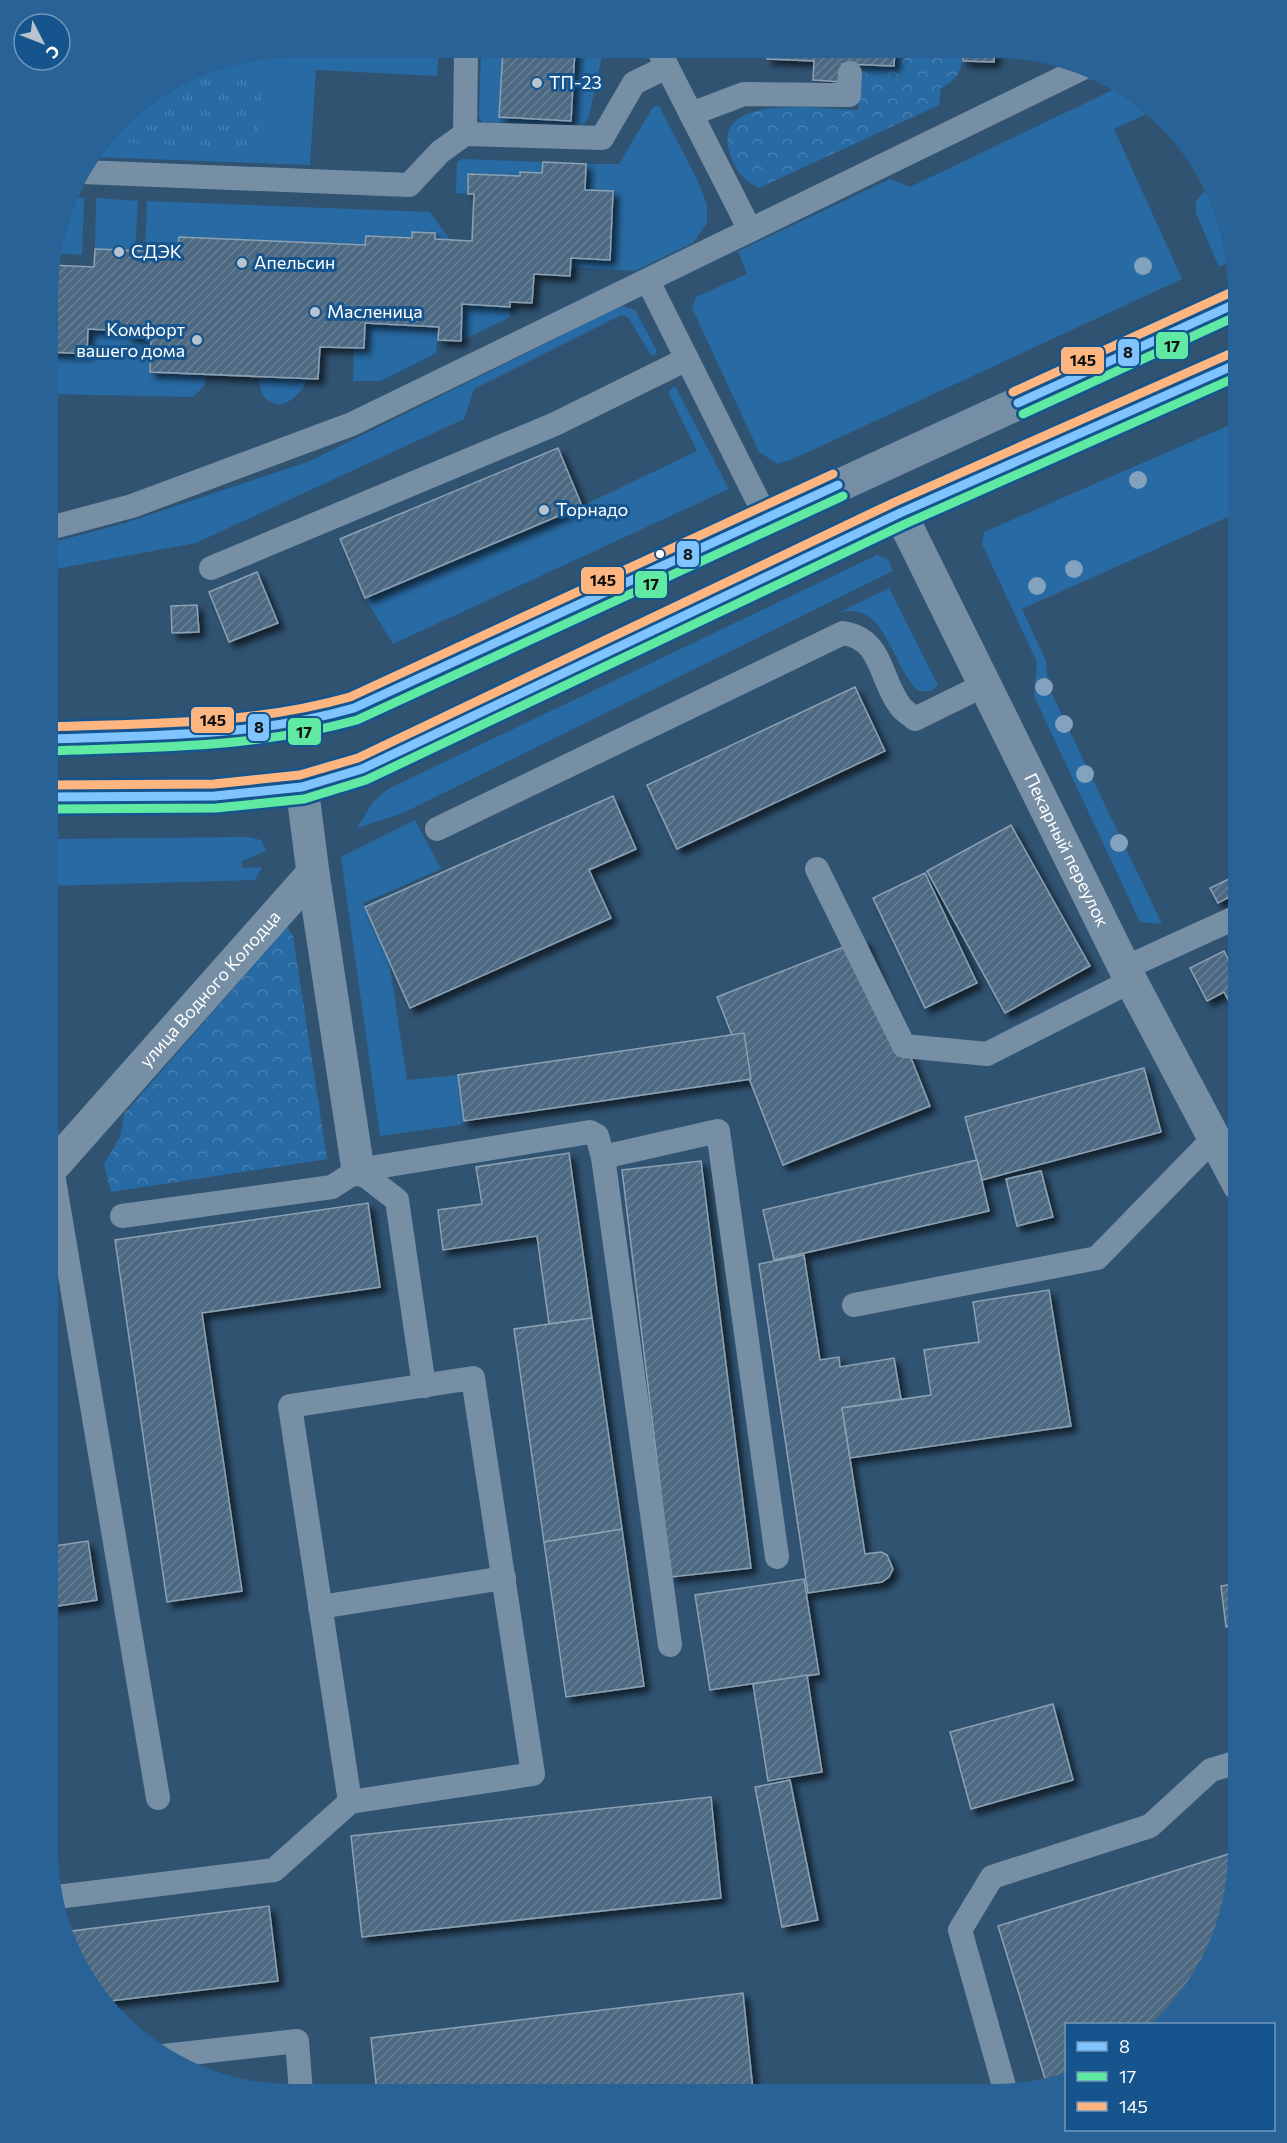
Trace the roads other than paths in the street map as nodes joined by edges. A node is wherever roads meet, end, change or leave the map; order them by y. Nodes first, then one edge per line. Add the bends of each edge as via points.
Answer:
1 (466, 58) edge
2 (662, 58) edge
3 (1074, 72) edge
4 (850, 73) dead end
5 (691, 114) junction
6 (465, 134) junction
7 (92, 172) edge
8 (750, 230) junction
9 (648, 281) junction
10 (1228, 307) edge
11 (687, 359) junction
12 (1228, 368) edge
13 (900, 513) junction
14 (766, 517) junction
15 (58, 526) edge
16 (211, 568) dead end
17 (984, 685) junction
18 (58, 739) edge
19 (302, 787) junction
20 (58, 797) edge
21 (437, 829) dead end
22 (817, 868) dead end
23 (313, 873) junction
24 (1228, 922) edge
25 (1128, 974) junction
26 (1215, 1137) junction
27 (603, 1157) junction
28 (58, 1160) edge
29 (1228, 1163) edge
30 (358, 1170) junction
31 (58, 1216) edge
32 (122, 1216) dead end
33 (854, 1305) dead end
34 (424, 1386) junction
35 (777, 1557) dead end
36 (504, 1578) junction
37 (320, 1607) junction
38 (670, 1645) dead end
39 (1228, 1765) edge
40 (158, 1798) dead end
41 (350, 1802) junction
42 (63, 1896) edge
43 (178, 2054) edge
44 (300, 2084) edge
45 (1003, 2084) edge

1 - 6 lane
2 - 5 lane
2 - 6 lane via 634,82 602,138
3 - 8 lane
4 - 5 lane via 849,95 744,93
5 - 8 lane
6 - 7 lane via 440,152 409,185
8 - 9 lane
9 - 11 lane
9 - 15 lane via 352,424 132,506
10 - 14 main road
11 - 14 lane
11 - 16 lane via 555,424
12 - 13 main road
13 - 17 street, Пекарный переулок
13 - 19 main road via 362,770
14 - 18 main road via 354,708 326,717 273,728
17 - 21 lane via 915,718 901,706 872,648 859,635 843,633
17 - 25 street, Пекарный переулок
19 - 20 main road via 214,796
19 - 23 street
22 - 25 lane via 903,1046 987,1054
23 - 28 street, улица Водного Колодца
23 - 30 street
24 - 25 lane
25 - 26 street, Пекарный переулок
26 - 29 street, Пекарный переулок
26 - 33 lane via 1097,1257
27 - 30 lane via 597,1136 590,1132
27 - 35 lane via 718,1131
27 - 38 lane
30 - 32 lane via 332,1187
30 - 34 lane via 397,1200
31 - 40 lane
34 - 36 lane via 473,1378
34 - 37 lane via 290,1406
36 - 37 lane
36 - 41 lane via 533,1774
37 - 41 lane
39 - 45 lane via 1211,1770 1150,1826 992,1877 960,1930
41 - 42 lane via 274,1870
43 - 44 lane via 297,2041

